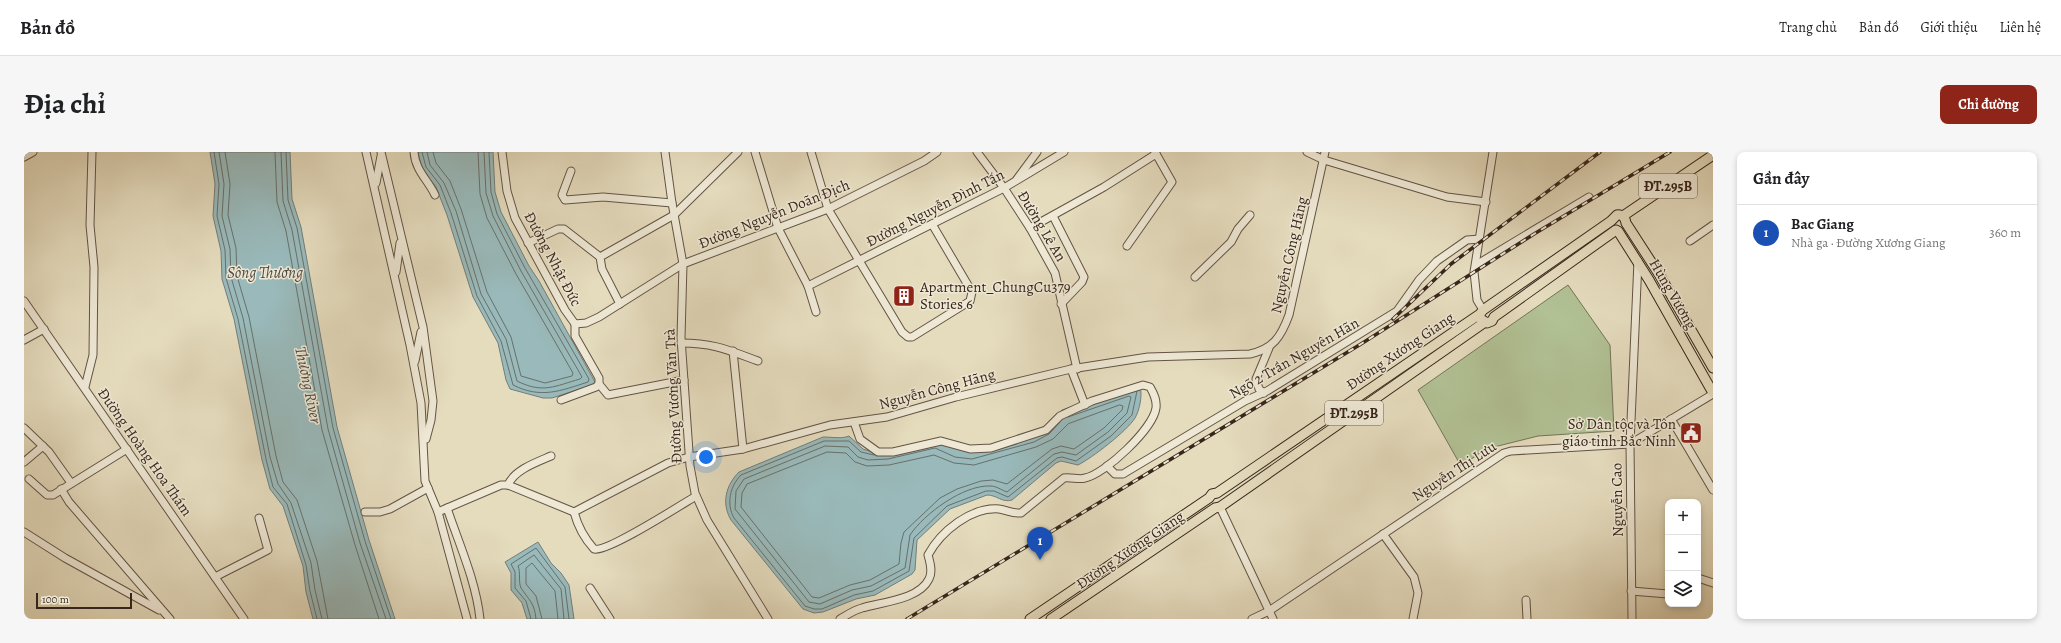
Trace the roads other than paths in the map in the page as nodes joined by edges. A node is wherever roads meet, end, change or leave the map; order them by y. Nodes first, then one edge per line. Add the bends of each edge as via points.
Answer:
1 (33, 152) edge
2 (92, 152) edge
3 (366, 152) edge
4 (414, 152) edge
5 (502, 152) edge
6 (665, 152) edge
7 (738, 152) edge
8 (755, 152) edge
9 (811, 152) edge
10 (937, 152) edge
11 (978, 152) edge
12 (1037, 152) edge
13 (1064, 152) edge
14 (1307, 152) edge
15 (1325, 152) edge
16 (1493, 152) edge
17 (381, 153) edge
18 (1155, 153) edge
19 (1713, 156) edge
20 (24, 157) edge
21 (1324, 160) junction
22 (571, 171) dead end
23 (1015, 182) junction
24 (375, 188) junction
25 (1004, 188) junction
26 (435, 195) dead end
27 (1589, 197) dead end
28 (1486, 202) junction
29 (672, 203) junction
30 (828, 209) junction
31 (674, 215) junction
32 (1250, 215) dead end
33 (1053, 216) junction
34 (1625, 220) junction
35 (1611, 221) junction
36 (932, 224) junction
37 (1713, 225) edge
38 (778, 228) junction
39 (1030, 228) junction
40 (1617, 230) junction
41 (401, 237) junction
42 (1480, 239) junction
43 (1690, 241) dead end
44 (528, 243) junction
45 (1127, 246) dead end
46 (600, 257) junction
47 (859, 260) junction
48 (1638, 260) junction
49 (683, 264) junction
50 (1476, 265) junction
51 (1659, 274) junction
52 (395, 276) junction
53 (1194, 277) dead end
54 (1649, 280) junction
55 (808, 286) junction
56 (24, 301) edge
57 (620, 304) junction
58 (1061, 304) junction
59 (816, 312) dead end
60 (1484, 314) junction
61 (575, 324) junction
62 (423, 326) junction
63 (44, 329) junction
64 (24, 340) edge
65 (681, 343) junction
66 (1270, 346) junction
67 (733, 351) junction
68 (758, 361) dead end
69 (414, 365) junction
70 (1713, 368) edge
71 (1074, 369) junction
72 (684, 380) junction
73 (599, 384) junction
74 (85, 387) junction
75 (1264, 393) junction
76 (1713, 394) edge
77 (561, 400) dead end
78 (1085, 405) junction
79 (1671, 419) junction
80 (854, 422) junction
81 (24, 428) edge
82 (1630, 444) junction
83 (43, 446) junction
84 (424, 446) junction
85 (127, 449) junction
86 (743, 449) junction
87 (551, 456) dead end
88 (689, 458) junction
89 (24, 462) edge
90 (1107, 466) junction
91 (29, 478) dead end
92 (71, 483) junction
93 (508, 485) junction
94 (428, 488) junction
95 (61, 489) junction
96 (1713, 490) edge
97 (1217, 493) junction
98 (696, 496) junction
99 (1208, 498) junction
100 (1219, 507) junction
101 (447, 508) junction
102 (365, 512) dead end
103 (438, 512) junction
104 (574, 512) junction
105 (259, 518) dead end
106 (24, 532) edge
107 (1383, 534) junction
108 (215, 577) junction
109 (1701, 579) edge
110 (1713, 584) edge
111 (590, 588) dead end
112 (1631, 591) junction
113 (1665, 594) edge
114 (1526, 600) dead end
115 (1050, 605) junction
116 (1269, 611) junction
117 (164, 613) junction
118 (1055, 617) edge
119 (170, 619) edge
120 (244, 619) edge
121 (467, 619) edge
122 (480, 619) edge
123 (610, 619) edge
124 (768, 619) edge
125 (840, 619) edge
126 (1030, 619) edge
127 (1252, 619) edge
128 (1273, 619) edge
129 (1413, 619) edge
130 (1527, 619) edge
131 (1632, 619) edge

1 - 20 street
2 - 74 street via 90,225 94,267 93,355
3 - 24 street
4 - 26 street via 418,170
5 - 44 street, Đường Nhật Đức via 509,201
6 - 29 street, Đường Vương Văn Trà
7 - 31 street
8 - 38 street
9 - 30 street
10 - 30 street, Đường Nguyễn Doãn Địch
11 - 25 street, Đường Lê An
12 - 23 street
13 - 23 street, Đường Nguyễn Đình Tấn
14 - 21 street
15 - 21 street, Nguyễn Công Hãng
16 - 28 street
17 - 24 street
17 - 41 street
18 - 33 street via 1104,187
18 - 45 street via 1172,182
19 - 34 main road, ĐT.295B
21 - 28 street via 1447,197
21 - 66 street, Nguyễn Công Hãng via 1289,315 1284,329
22 - 29 street via 562,195 565,200 603,197
23 - 25 street, Đường Nguyễn Đình Tấn
24 - 52 street
25 - 36 street, Đường Nguyễn Đình Tấn
25 - 39 street, Đường Lê An
27 - 50 street
28 - 42 street
29 - 31 street, Đường Vương Văn Trà
30 - 38 street, Đường Nguyễn Doãn Địch
30 - 47 street
31 - 46 street
31 - 49 street, Đường Vương Văn Trà
32 - 53 street via 1231,242
33 - 39 street
33 - 58 street via 1084,277
34 - 35 main road, ĐT.295B via 1616,215
34 - 40 main road, ĐT.295B via 1624,227
34 - 51 main road, Hùng Vương
35 - 40 main road
35 - 60 main road, Đường Xương Giang / ĐT.295B
36 - 47 street, Đường Nguyễn Đình Tấn
36 - 47 street via 972,296 970,301 912,337 902,332
37 - 43 street
38 - 49 street, Đường Nguyễn Doãn Địch
38 - 55 street
39 - 58 street, Đường Lê An via 1055,273
40 - 48 main road, Hùng Vương
40 - 60 main road, ĐT.295B via 1490,322
41 - 52 street
41 - 62 street
42 - 50 street
42 - 75 street, Ngõ 2 Trần Nguyên Hãn via 1466,240 1437,261 1397,312
44 - 46 street via 558,229 564,229
44 - 61 street, Đường Nhật Đức
46 - 57 street via 602,269
47 - 55 street, Đường Nguyễn Đình Tấn
48 - 54 main road, Hùng Vương
48 - 82 street, Nguyễn Cao
49 - 57 street, Đường Nhật Đức
49 - 65 street, Đường Vương Văn Trà
50 - 60 street via 1476,300
51 - 54 main road
51 - 70 main road, Hùng Vương
52 - 69 street
54 - 76 main road, Hùng Vương
55 - 59 street
56 - 63 street, Đường Hoàng Hoa Thám
57 - 61 street, Đường Nhật Đức via 586,323
58 - 71 street, Đường Lê An
60 - 97 main road, Đường Xương Giang / ĐT.295B
60 - 100 main road, Đường Xương Giang / ĐT.295B
61 - 73 street via 575,336 599,378
62 - 69 street
62 - 84 street via 433,401
63 - 64 street
63 - 74 street, Đường Hoàng Hoa Thám
65 - 67 street via 704,343
65 - 72 street, Đường Vương Văn Trà
66 - 71 street, Nguyễn Công Hãng via 1264,351 1250,354 1148,357
66 - 75 street via 1256,379 1259,389
67 - 68 street
67 - 86 street
69 - 84 street via 421,403
71 - 78 street, Đường Lê An
71 - 80 street, Nguyễn Công Hãng via 887,417
72 - 73 street via 608,395
72 - 88 street, Đường Vương Văn Trà
73 - 77 street
74 - 85 street, Đường Hoàng Hoa Thám
75 - 90 street, Ngõ 2 Trần Nguyên Hãn via 1246,401 1123,474 1114,474
76 - 79 street, Nguyễn Thị Lưu
78 - 80 street via 1060,416 1046,430 991,448 970,450 940,440 893,452 878,452 860,439
78 - 90 street via 1143,385 1150,387 1155,396 1156,408 1142,434
79 - 82 street, Nguyễn Thị Lưu
79 - 96 street
80 - 86 street, Nguyễn Công Hãng via 830,425
81 - 83 street
82 - 107 street, Nguyễn Thị Lưu via 1504,453
82 - 112 street, Nguyễn Cao
83 - 89 street
83 - 92 street
84 - 94 street via 423,466
85 - 92 street
85 - 108 street, Đường Hoàng Hoa Thám
86 - 88 street, Nguyễn Công Hãng
87 - 93 street via 515,475
88 - 98 street, Đường Vương Văn Trà
88 - 104 street, Nguyễn Công Hãng via 668,463
90 - 125 street via 1083,479 1064,478 1021,514 999,509 987,510 962,519 935,542 928,555 931,568 929,579 919,589 896,601 861,608
91 - 95 street via 47,495 53,495
92 - 95 street
93 - 101 street via 493,487
93 - 104 street
94 - 102 street via 390,509
94 - 103 street
95 - 117 street via 69,502
97 - 99 main road, ĐT.295B
97 - 100 main road via 1223,497
98 - 104 street via 600,550 594,549 585,539
98 - 124 street, Đường Vương Văn Trà via 707,520
99 - 100 main road via 1209,505
99 - 115 main road, Đường Xương Giang / ĐT.295B
100 - 116 street
100 - 118 main road, Đường Xương Giang / ĐT.295B
101 - 103 street
101 - 122 street via 468,568
103 - 121 street
105 - 108 street via 268,550
106 - 117 street
107 - 116 street, Nguyễn Thị Lưu
107 - 129 street via 1414,577 1418,593
108 - 120 street, Đường Hoàng Hoa Thám
109 - 110 street
111 - 123 street
112 - 113 street
112 - 131 street, Nguyễn Cao
114 - 130 street
115 - 118 main road, ĐT.295B via 1047,615
115 - 126 main road, Đường Xương Giang / ĐT.295B
116 - 127 street, Nguyễn Thị Lưu
116 - 128 street
117 - 119 street

